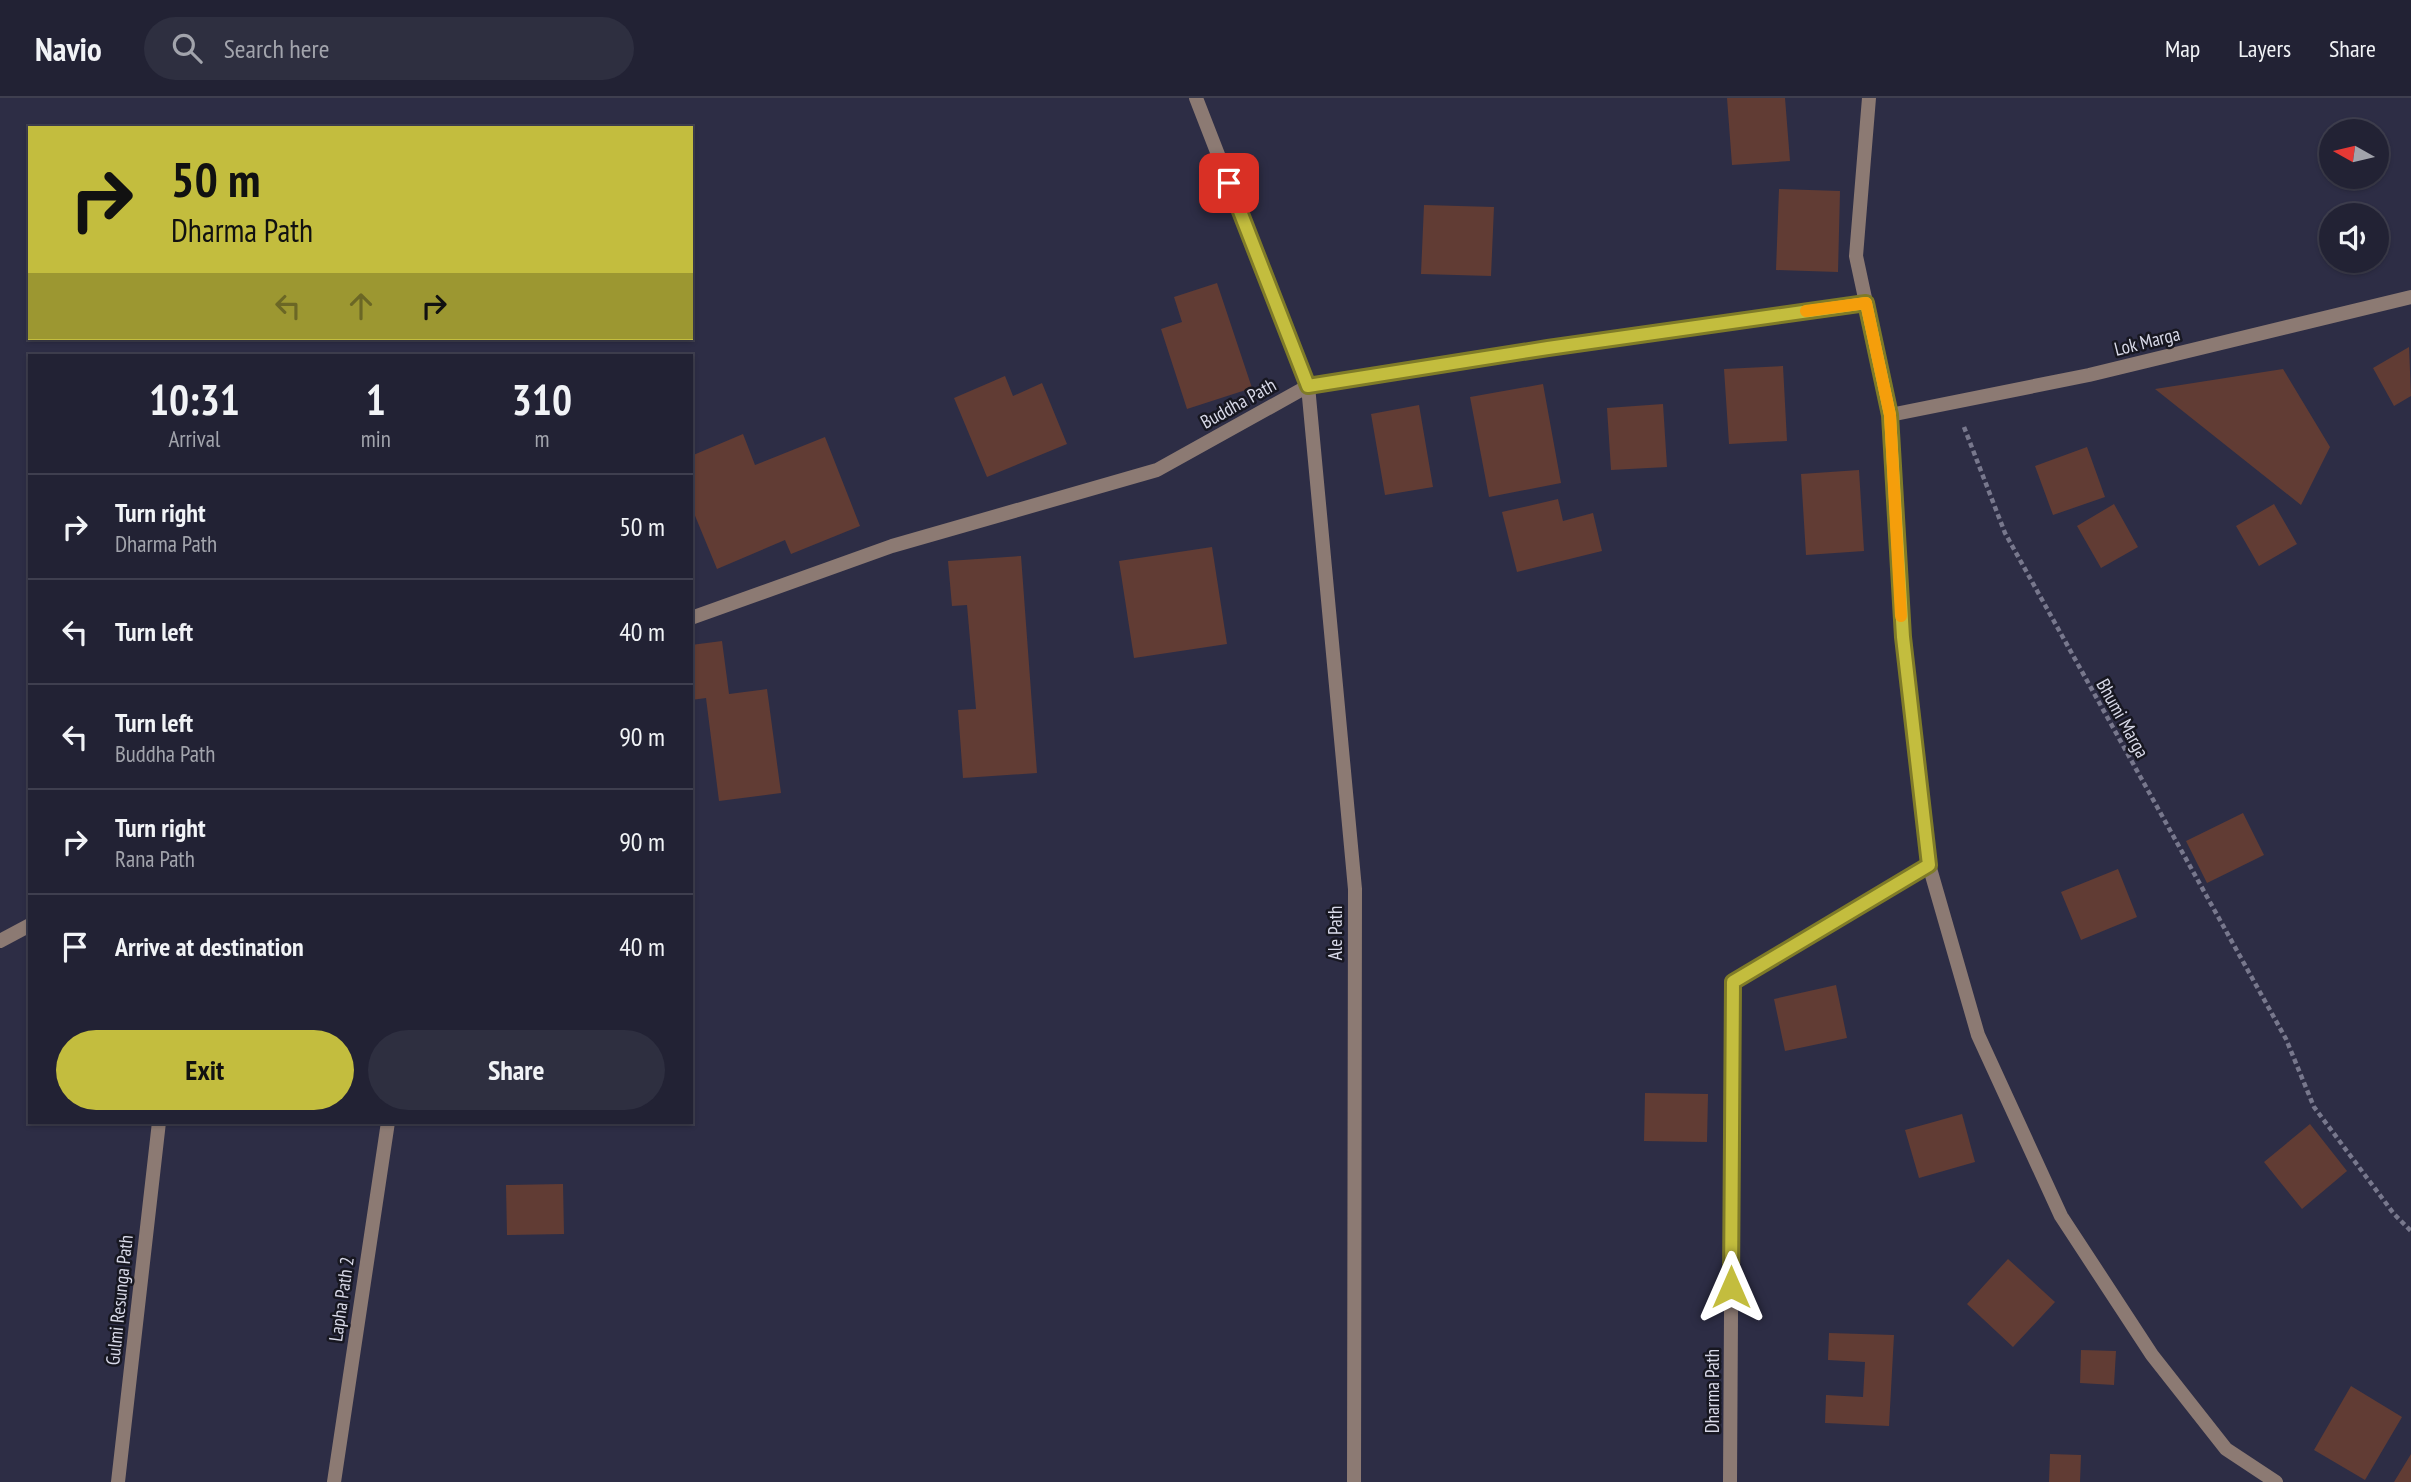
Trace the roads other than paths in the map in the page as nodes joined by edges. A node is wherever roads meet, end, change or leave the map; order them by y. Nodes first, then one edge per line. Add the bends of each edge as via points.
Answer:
1 (1196, 98) edge
2 (1869, 98) edge
3 (2411, 297) edge
4 (1866, 303) junction
5 (1308, 386) junction
6 (1890, 415) junction
7 (693, 617) edge
8 (1929, 865) junction
9 (28, 926) edge
10 (0, 941) edge
11 (159, 1124) edge
12 (388, 1124) edge
13 (118, 1482) edge
14 (334, 1482) edge
15 (1354, 1482) edge
16 (1730, 1482) edge
17 (2276, 1482) edge

1 - 5 street, Ale Path
2 - 4 street via 1856,256
3 - 6 street, Lok Marga via 2089,375
4 - 5 street, Buddha Path
4 - 6 street
5 - 7 street, Buddha Path via 1157,470 892,546
5 - 15 street, Ale Path via 1355,889
6 - 8 street via 1903,637
8 - 16 street, Dharma Path via 1733,982
8 - 17 street via 1978,1035 2061,1216 2152,1356 2225,1449
9 - 10 street
11 - 13 street, Gulmi Resunga Path
12 - 14 street, Lapha Path 2

